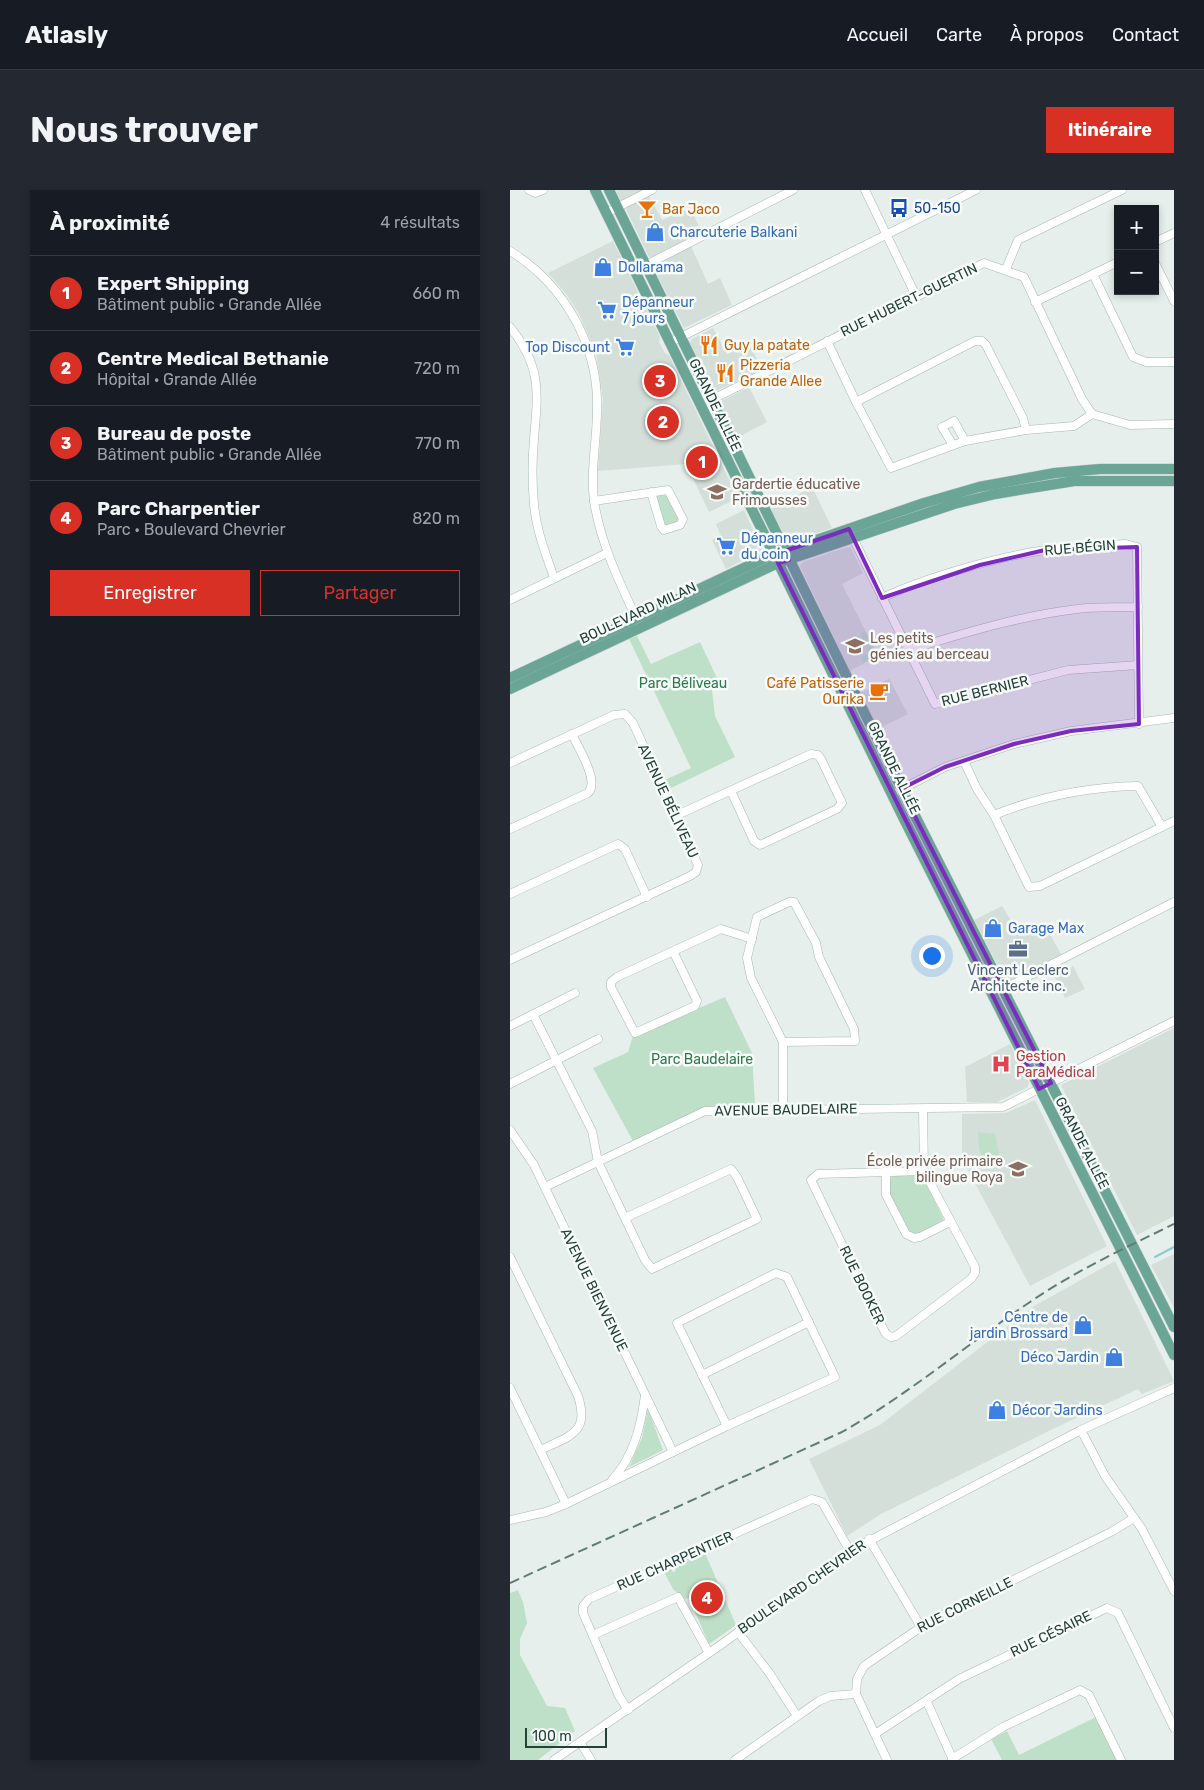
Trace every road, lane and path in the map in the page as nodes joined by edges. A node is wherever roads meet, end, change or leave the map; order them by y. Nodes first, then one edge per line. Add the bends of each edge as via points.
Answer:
1 (529, 190) edge
2 (543, 190) edge
3 (595, 190) edge
4 (609, 190) edge
5 (652, 190) edge
6 (793, 190) edge
7 (866, 190) edge
8 (976, 190) edge
9 (1122, 190) edge
10 (618, 207) junction
11 (606, 213) junction
12 (887, 233) junction
13 (1174, 233) edge
14 (1159, 240) edge
15 (510, 251) edge
16 (1114, 264) edge
17 (646, 265) junction
18 (1006, 269) junction
19 (1159, 271) edge
20 (1093, 274) junction
21 (916, 296) junction
22 (1174, 301) edge
23 (1035, 302) junction
24 (510, 328) edge
25 (681, 337) junction
26 (826, 341) junction
27 (669, 343) junction
28 (1174, 362) edge
29 (711, 400) junction
30 (856, 402) junction
31 (1092, 414) junction
32 (1174, 424) edge
33 (1026, 430) junction
34 (965, 441) junction
35 (953, 446) junction
36 (1174, 469) edge
37 (1174, 480) edge
38 (651, 492) junction
39 (594, 501) junction
40 (851, 534) junction
41 (607, 553) junction
42 (787, 555) junction
43 (775, 559) junction
44 (554, 578) junction
45 (882, 598) junction
46 (510, 600) edge
47 (1138, 608) junction
48 (638, 623) junction
49 (909, 650) junction
50 (1138, 665) junction
51 (510, 678) edge
52 (510, 688) edge
53 (1174, 718) edge
54 (1139, 724) junction
55 (572, 734) junction
56 (964, 761) junction
57 (510, 763) edge
58 (901, 789) junction
59 (731, 791) junction
60 (891, 794) junction
61 (994, 815) junction
62 (675, 816) junction
63 (1174, 821) edge
64 (1162, 827) junction
65 (510, 829) edge
66 (510, 894) edge
67 (647, 896) junction
68 (1174, 902) edge
69 (752, 939) junction
70 (674, 952) junction
71 (510, 960) edge
72 (1003, 989) junction
73 (575, 993) dead end
74 (533, 1014) junction
75 (1174, 1021) edge
76 (510, 1026) edge
77 (598, 1039) dead end
78 (783, 1042) junction
79 (557, 1060) junction
80 (1051, 1083) junction
81 (510, 1084) edge
82 (1039, 1089) junction
83 (783, 1108) junction
84 (923, 1109) junction
85 (519, 1127) dead end
86 (510, 1130) edge
87 (598, 1162) junction
88 (924, 1170) junction
89 (886, 1171) junction
90 (545, 1187) junction
91 (625, 1218) junction
92 (950, 1222) junction
93 (510, 1257) edge
94 (809, 1322) junction
95 (1174, 1326) edge
96 (1174, 1355) edge
97 (702, 1375) junction
98 (510, 1388) edge
99 (1174, 1388) edge
100 (645, 1395) junction
101 (727, 1426) junction
102 (1081, 1430) junction
103 (540, 1450) junction
104 (673, 1452) junction
105 (608, 1484) junction
106 (566, 1504) junction
107 (1134, 1518) junction
108 (510, 1520) edge
109 (869, 1539) junction
110 (850, 1551) junction
111 (1174, 1591) edge
112 (921, 1626) junction
113 (738, 1632) junction
114 (593, 1635) junction
115 (709, 1653) junction
116 (856, 1694) junction
117 (928, 1702) junction
118 (628, 1710) junction
119 (797, 1716) junction
120 (1174, 1728) edge
121 (875, 1734) junction
122 (580, 1742) junction
123 (952, 1759) edge
124 (554, 1760) edge
125 (591, 1760) edge
126 (735, 1760) edge
127 (886, 1760) edge
128 (1121, 1760) edge

1 - 2 street via 534,193
3 - 11 main road, GRANDE ALLÉE
4 - 10 main road, GRANDE ALLÉE
5 - 10 street
6 - 17 street
7 - 12 street
8 - 12 street
9 - 18 street via 1018,240
10 - 11 street
10 - 17 main road, GRANDE ALLÉE
11 - 27 main road, GRANDE ALLÉE
12 - 21 street
12 - 25 street
13 - 14 street
15 - 39 street via 537,271 558,293 588,347 597,397
16 - 20 street
17 - 25 main road, GRANDE ALLÉE
18 - 21 street, RUE HUBERT-GUERTIN via 984,263
18 - 23 street via 1024,277
19 - 22 street
20 - 23 street
20 - 28 street via 1133,357 1146,362
21 - 26 street, RUE HUBERT-GUERTIN
23 - 31 street
24 - 44 street via 528,355 536,376 534,506 537,528
25 - 27 street
25 - 29 main road, GRANDE ALLÉE
26 - 29 street, RUE HUBERT-GUERTIN
26 - 30 street
27 - 43 main road, GRANDE ALLÉE
29 - 42 main road, GRANDE ALLÉE
30 - 33 street via 975,341 982,342 1023,418
30 - 35 street via 891,468
31 - 32 street via 1130,425
31 - 33 street via 1074,426
33 - 34 street
34 - 35 street
34 - 35 street via 954,421 942,427
36 - 40 main road via 1100,469 1056,473 979,487
37 - 40 main road via 1100,480 1003,492
38 - 38 street via 669,492 683,519 680,525 664,530
38 - 39 street
39 - 41 street
40 - 42 main road, BOULEVARD MILAN
40 - 45 street, RUE BERNIER
41 - 44 street
41 - 48 street
42 - 43 main road, BOULEVARD MILAN
42 - 58 main road, GRANDE ALLÉE
43 - 48 main road, BOULEVARD MILAN
43 - 60 main road, GRANDE ALLÉE
44 - 46 street
45 - 47 street, RUE BÉGIN via 980,565 1045,550 1126,544 1137,547
45 - 49 street, RUE BERNIER
47 - 49 street via 1079,608 1040,614
47 - 50 street, RUE BÉGIN
48 - 51 main road, BOULEVARD MILAN
48 - 52 main road, BOULEVARD MILAN
49 - 50 street, RUE BERNIER via 936,704 1068,670
50 - 54 street, RUE BÉGIN
53 - 54 street
54 - 56 street via 1070,731 1014,744
55 - 57 street, AVENUE BÉLIVEAU
55 - 62 street, AVENUE BÉLIVEAU via 614,715 627,715
55 - 65 street via 593,780 592,789
56 - 58 street
56 - 61 street
58 - 60 street
58 - 72 main road, GRANDE ALLÉE
59 - 59 street via 814,754 821,758 842,803 837,810 760,845 754,841
59 - 62 street
60 - 82 main road, GRANDE ALLÉE
61 - 64 street via 1036,799 1074,790 1138,786
61 - 64 street via 1028,887 1040,886
62 - 67 street, AVENUE BÉLIVEAU via 697,862 697,870
63 - 64 street
66 - 67 street via 618,844 625,849
67 - 71 street, AVENUE BÉLIVEAU
68 - 72 street
69 - 70 street via 721,929
69 - 78 street via 747,958 751,978
69 - 78 street via 757,917 794,902 816,943 819,957 854,1030 855,1041
70 - 70 street via 611,982 635,1033 696,1006 697,1001
72 - 80 main road, GRANDE ALLÉE
73 - 74 street
74 - 76 street
74 - 79 street
75 - 80 street, AVENUE BAUDELAIRE
77 - 79 street
78 - 83 street
79 - 81 street
79 - 87 street via 592,1131
80 - 82 street, AVENUE BAUDELAIRE
80 - 95 main road, GRANDE ALLÉE
82 - 84 street, AVENUE BAUDELAIRE via 996,1108
82 - 96 main road, GRANDE ALLÉE
83 - 84 street, AVENUE BAUDELAIRE
83 - 87 street, AVENUE BAUDELAIRE via 705,1111
84 - 88 street, RUE BOOKER
85 - 86 street, AVENUE BIENVENUE
86 - 90 street, AVENUE BIENVENUE
87 - 90 street, AVENUE BAUDELAIRE
87 - 91 street
88 - 89 street, RUE BOOKER
88 - 92 street, RUE BOOKER
89 - 92 street via 886,1194 906,1234 920,1237
89 - 92 street, RUE BOOKER via 818,1174 811,1180 879,1321 891,1337 975,1273 975,1267
90 - 100 street, AVENUE BIENVENUE
91 - 91 street via 730,1169 757,1219 652,1269
93 - 103 street via 574,1387 583,1412 577,1430
94 - 97 street
94 - 97 street via 787,1277 776,1273 677,1323
94 - 101 street via 835,1377
97 - 101 street
98 - 103 street
99 - 102 street, BOULEVARD CHEVRIER
100 - 104 street, AVENUE BIENVENUE
100 - 105 street via 639,1433 620,1471
101 - 104 street
102 - 107 street via 1105,1476
102 - 109 street, BOULEVARD CHEVRIER
103 - 106 street
104 - 105 street
105 - 106 street
106 - 108 street
107 - 111 street
107 - 112 street, RUE CORNEILLE
109 - 110 street, BOULEVARD CHEVRIER
109 - 112 street
110 - 113 street, BOULEVARD CHEVRIER
110 - 114 street, RUE CHARPENTIER via 822,1502 812,1499 588,1600 583,1606 583,1613
112 - 116 street, RUE CORNEILLE via 864,1666 857,1679
113 - 115 street, BOULEVARD CHEVRIER
113 - 119 street
114 - 115 street via 678,1597
114 - 118 street, RUE CHARPENTIER
115 - 118 street, BOULEVARD CHEVRIER
116 - 119 street via 830,1696
116 - 121 street
117 - 120 street, RUE CÉSAIRE via 968,1675 1103,1608 1111,1608 1118,1613
117 - 121 street, RUE CÉSAIRE
117 - 123 street
118 - 122 street, BOULEVARD CHEVRIER
119 - 126 street
121 - 127 street
122 - 124 street, BOULEVARD CHEVRIER
122 - 125 street
123 - 128 street via 1003,1727 1080,1690 1089,1696

